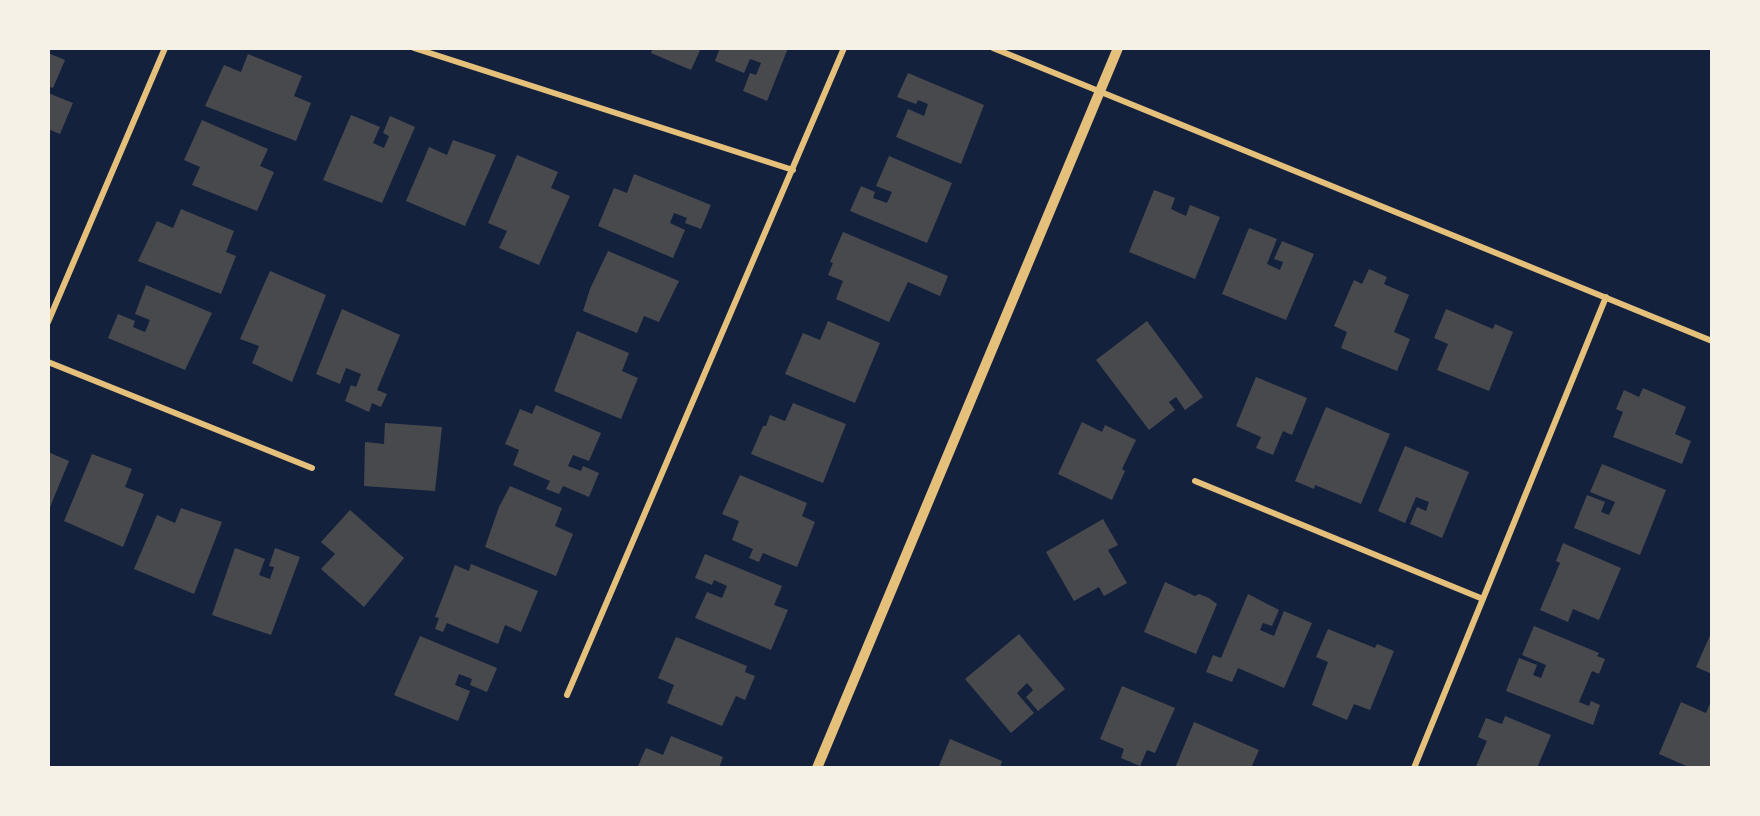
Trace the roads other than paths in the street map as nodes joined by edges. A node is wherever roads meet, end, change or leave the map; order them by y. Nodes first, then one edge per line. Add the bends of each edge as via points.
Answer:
1 (165, 48) edge
2 (414, 48) edge
3 (844, 48) edge
4 (993, 48) edge
5 (1118, 48) edge
6 (1100, 92) junction
7 (794, 170) junction
8 (1606, 297) junction
9 (48, 322) edge
10 (1712, 341) edge
11 (48, 362) edge
12 (312, 468) dead end
13 (1195, 481) dead end
14 (1483, 599) junction
15 (567, 695) dead end
16 (817, 768) edge
17 (1414, 768) edge

1 - 9 street
2 - 7 street
3 - 7 street
4 - 6 street
5 - 6 street
6 - 8 street
6 - 16 street
7 - 15 street
8 - 10 street
8 - 14 street
11 - 12 street
13 - 14 street
14 - 17 street

